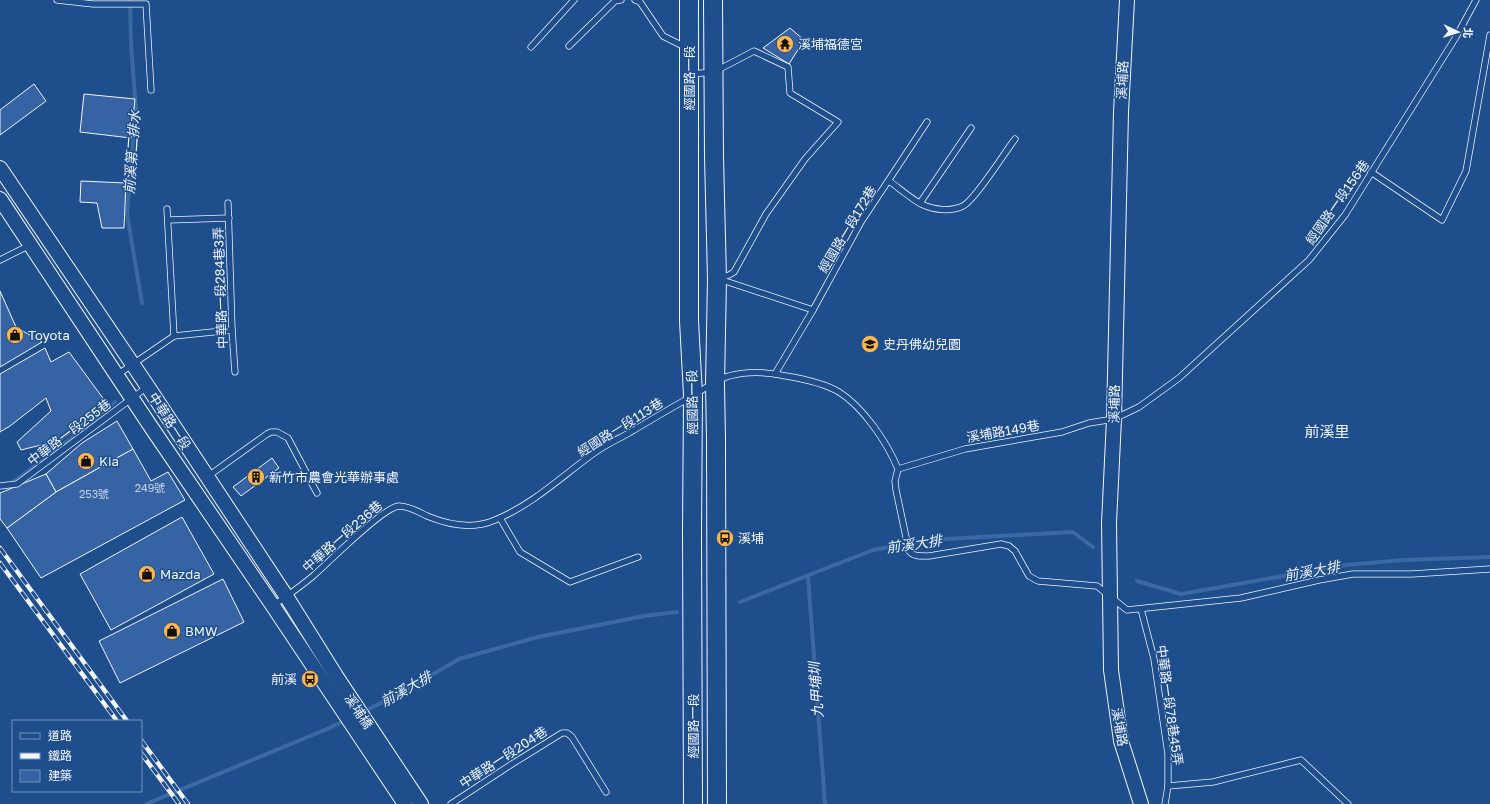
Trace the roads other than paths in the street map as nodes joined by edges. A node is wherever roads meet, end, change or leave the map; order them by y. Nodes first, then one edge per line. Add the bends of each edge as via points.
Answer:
1 (57, 0) edge
2 (574, 0) edge
3 (621, 0) edge
4 (635, 0) edge
5 (689, 0) edge
6 (714, 0) edge
7 (1127, 0) edge
8 (1476, 0) edge
9 (1490, 35) edge
10 (569, 46) dead end
11 (531, 47) dead end
12 (689, 49) junction
13 (714, 72) junction
14 (689, 74) junction
15 (151, 90) dead end
16 (927, 122) dead end
17 (971, 128) dead end
18 (1015, 139) dead end
19 (0, 168) edge
20 (1371, 172) junction
21 (889, 181) junction
22 (0, 199) edge
23 (228, 203) dead end
24 (920, 203) junction
25 (167, 209) dead end
26 (228, 218) junction
27 (168, 220) junction
28 (30, 245) junction
29 (0, 260) edge
30 (716, 279) junction
31 (813, 310) junction
32 (232, 330) junction
33 (174, 336) junction
34 (132, 364) junction
35 (235, 372) dead end
36 (775, 374) junction
37 (116, 375) junction
38 (715, 384) junction
39 (148, 387) junction
40 (693, 395) junction
41 (132, 399) junction
42 (1114, 420) junction
43 (898, 469) junction
44 (207, 477) junction
45 (0, 486) edge
46 (317, 493) dead end
47 (500, 518) junction
48 (638, 558) dead end
49 (1490, 569) edge
50 (286, 596) junction
51 (1110, 598) junction
52 (274, 606) junction
53 (1141, 609) junction
54 (330, 679) junction
55 (376, 748) junction
56 (1168, 786) junction
57 (606, 792) dead end
58 (405, 804) edge
59 (421, 804) edge
60 (451, 804) edge
61 (693, 804) edge
62 (717, 804) edge
63 (1141, 804) edge
64 (1165, 804) edge
65 (1348, 804) edge

1 - 15 lane via 94,4 146,4
2 - 11 lane
3 - 10 lane via 615,1
4 - 12 lane via 640,2 663,36
5 - 12 main road, 經國路一段
6 - 13 main road, 經國路一段
7 - 42 street, 溪埔路 via 1121,112
8 - 20 lane, 經國路一段156巷 via 1456,37
9 - 20 lane via 1466,171 1442,220
12 - 14 main road, 經國路一段
13 - 14 lane
13 - 30 main road, 經國路一段
13 - 30 lane via 754,51 788,67 790,93 838,122 805,159 766,214 734,272
14 - 40 main road, 經國路一段 via 689,321
16 - 21 lane
17 - 24 lane
18 - 24 lane, 經國路一段172巷 via 973,197 964,205 953,210 943,210
19 - 34 street, 中華路一段
20 - 42 lane, 經國路一段156巷 via 1345,215 1310,260 1179,378 1139,407
21 - 24 lane, 經國路一段172巷
21 - 31 lane, 經國路一段172巷 via 862,222
22 - 28 street, 中華路一段
23 - 26 lane, 中華路一段284巷3弄
25 - 27 lane
26 - 27 lane
26 - 32 lane, 中華路一段284巷3弄
27 - 33 lane
28 - 29 lane
28 - 37 street, 中華路一段
30 - 31 lane
30 - 38 main road, 經國路一段
31 - 36 lane, 經國路一段172巷
32 - 33 lane
32 - 35 lane, 中華路一段284巷3弄
33 - 34 lane
34 - 37 lane
34 - 39 street, 中華路一段
36 - 38 lane via 728,376
36 - 43 lane via 828,387 839,393 875,429
37 - 41 street, 中華路一段
38 - 40 lane, 經國路一段113巷
38 - 62 main road, 經國路一段
39 - 41 lane, 中華路一段255巷
39 - 44 street, 中華路一段
40 - 47 lane, 經國路一段113巷 via 598,450 535,499
40 - 61 main road, 經國路一段
41 - 45 lane, 中華路一段255巷 via 17,484
41 - 52 street, 中華路一段
42 - 43 lane, 溪埔路149巷 via 964,449
42 - 51 street, 溪埔路 via 1109,523
43 - 51 lane via 896,490 912,554 929,556 1001,544 1009,546 1028,576 1038,581 1096,586
44 - 46 lane via 267,434 277,432 288,438
44 - 50 street, 中華路一段
47 - 48 lane via 520,552 570,582
47 - 50 lane, 中華路一段236巷 via 483,524 461,526 400,506 393,507
49 - 53 lane via 1412,574 1353,574 1241,598
50 - 52 lane, 中華路一段236巷
50 - 54 street, 中華路一段
51 - 53 lane via 1127,610
51 - 63 street, 溪埔路 via 1111,670 1121,741
52 - 54 street, 中華路一段
53 - 56 lane, 中華路一段78巷45弄 via 1154,659 1164,721
54 - 55 street, 溪埔橋
55 - 58 street
55 - 59 street
56 - 64 lane, 中華路一段78巷45弄
56 - 65 lane via 1213,782 1301,760
57 - 60 lane, 中華路一段204巷 via 572,737 562,733

